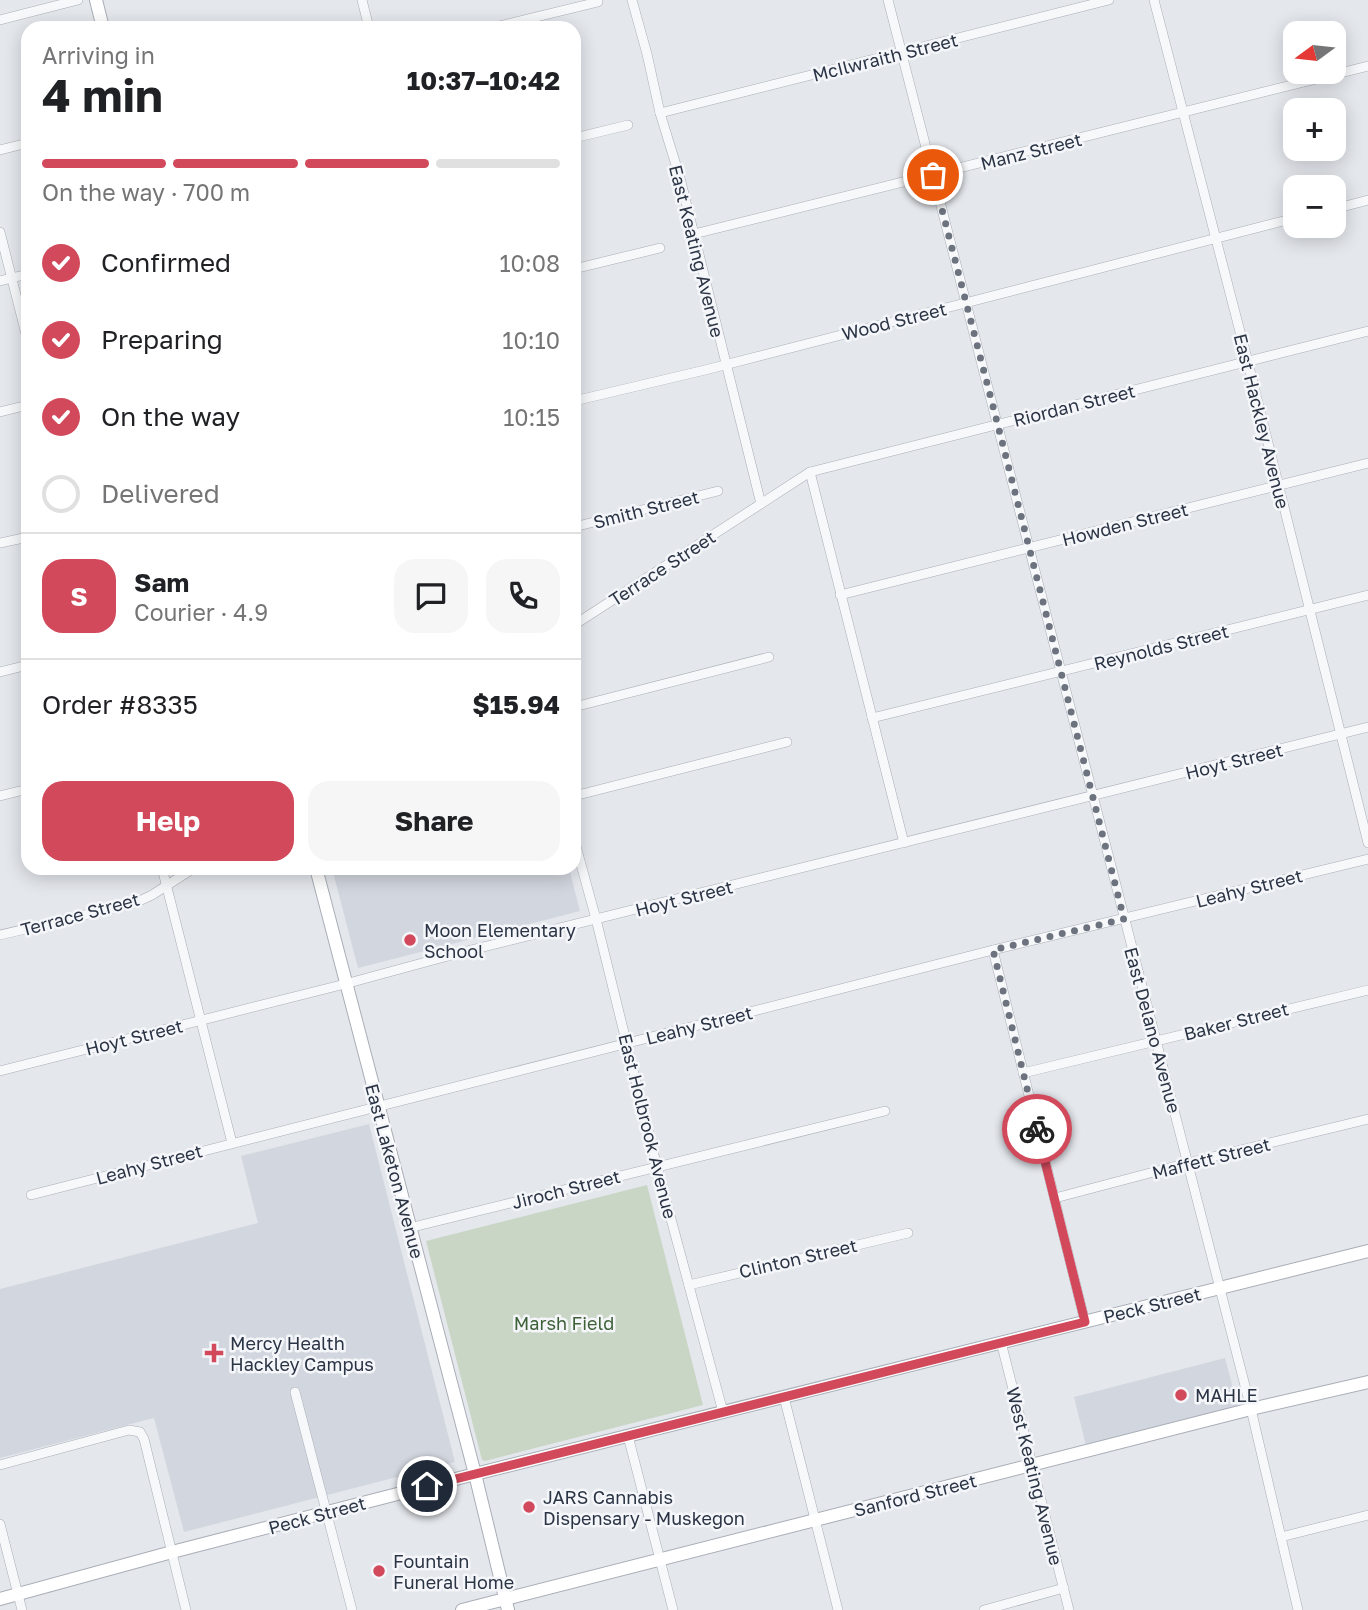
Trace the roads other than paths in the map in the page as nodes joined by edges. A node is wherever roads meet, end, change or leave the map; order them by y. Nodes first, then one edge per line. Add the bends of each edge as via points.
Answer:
1 (78, 0) edge
2 (96, 0) edge
3 (362, 0) edge
4 (632, 0) edge
5 (888, 0) edge
6 (1109, 0) edge
7 (1154, 0) edge
8 (597, 2) dead end
9 (0, 20) edge
10 (101, 21) edge
11 (367, 21) edge
12 (520, 21) edge
13 (902, 52) junction
14 (1368, 66) edge
15 (660, 113) junction
16 (1182, 113) junction
17 (628, 125) dead end
18 (581, 136) edge
19 (21, 145) edge
20 (0, 150) edge
21 (933, 175) junction
22 (1368, 200) edge
23 (1346, 206) edge
24 (1283, 221) edge
25 (0, 232) edge
26 (694, 234) junction
27 (1216, 238) junction
28 (660, 248) dead end
29 (581, 267) edge
30 (21, 276) edge
31 (12, 278) junction
32 (0, 281) edge
33 (966, 303) junction
34 (21, 314) edge
35 (1368, 331) edge
36 (1248, 361) junction
37 (726, 364) junction
38 (581, 399) edge
39 (21, 407) edge
40 (0, 412) edge
41 (998, 424) junction
42 (1368, 463) edge
43 (810, 472) junction
44 (1279, 486) junction
45 (718, 491) dead end
46 (761, 503) junction
47 (750, 511) joint
48 (581, 525) edge
49 (21, 539) edge
50 (0, 544) edge
51 (1029, 548) junction
52 (840, 595) junction
53 (1368, 595) edge
54 (1310, 610) junction
55 (581, 620) edge
56 (769, 657) dead end
57 (21, 667) edge
58 (0, 672) edge
59 (1060, 672) junction
60 (581, 705) edge
61 (872, 719) junction
62 (1368, 727) edge
63 (1341, 734) junction
64 (787, 742) dead end
65 (21, 791) edge
66 (581, 794) edge
67 (0, 796) edge
68 (1092, 796) junction
69 (904, 843) junction
70 (1368, 843) edge
71 (1368, 859) edge
72 (581, 864) edge
73 (164, 875) edge
74 (184, 875) edge
75 (318, 875) edge
76 (167, 886) junction
77 (596, 919) junction
78 (1124, 919) junction
79 (0, 935) edge
80 (993, 950) junction
81 (345, 984) junction
82 (1368, 990) edge
83 (201, 1020) junction
84 (1156, 1041) junction
85 (626, 1044) junction
86 (0, 1072) edge
87 (1023, 1073) junction
88 (378, 1105) junction
89 (885, 1111) dead end
90 (1368, 1119) edge
91 (232, 1143) junction
92 (1188, 1163) junction
93 (657, 1167) junction
94 (31, 1195) dead end
95 (1055, 1198) junction
96 (409, 1228) junction
97 (908, 1233) dead end
98 (1368, 1251) edge
99 (689, 1285) junction
100 (1220, 1287) junction
101 (1085, 1322) junction
102 (1001, 1342) junction
103 (1368, 1382) edge
104 (295, 1392) dead end
105 (784, 1397) junction
106 (1251, 1409) junction
107 (723, 1412) junction
108 (628, 1436) junction
109 (0, 1465) edge
110 (1033, 1466) junction
111 (475, 1474) junction
112 (327, 1513) junction
113 (1368, 1515) edge
114 (816, 1520) junction
115 (0, 1524) edge
116 (1281, 1537) junction
117 (172, 1552) junction
118 (661, 1559) junction
119 (1064, 1588) junction
120 (18, 1594) junction
121 (0, 1599) edge
122 (507, 1604) edge
123 (22, 1610) edge
124 (187, 1610) edge
125 (352, 1610) edge
126 (463, 1610) edge
127 (673, 1610) edge
128 (838, 1610) edge
129 (984, 1610) edge
130 (1069, 1610) edge
131 (1298, 1610) edge

1 - 9 street
2 - 10 street
3 - 11 street
4 - 15 street, East Keating Avenue
5 - 13 street, East Delano Avenue
6 - 13 street, McIlwraith Street
7 - 16 street, East Hackley Avenue
8 - 12 street
13 - 15 street, McIlwraith Street
13 - 21 street, East Delano Avenue
14 - 16 street, Manz Street
15 - 26 street, East Keating Avenue
16 - 21 street, Manz Street
16 - 27 street, East Hackley Avenue
17 - 18 street
19 - 20 street
21 - 26 street, Manz Street
21 - 33 street, East Delano Avenue
22 - 23 street
24 - 27 street, Wood Street
25 - 31 street
26 - 37 street, East Keating Avenue
27 - 33 street, Wood Street
27 - 36 street, East Hackley Avenue
28 - 29 street
30 - 31 street
31 - 32 street
31 - 34 street
33 - 37 street, Wood Street
33 - 41 street, East Delano Avenue
35 - 36 street, Riordan Street
36 - 41 street, Riordan Street
36 - 44 street, East Hackley Avenue
37 - 38 street, Wood Street
37 - 46 street, East Keating Avenue
39 - 40 street
41 - 43 street, Riordan Street
41 - 51 street, East Delano Avenue
42 - 44 street, Howden Street
43 - 46 street, Riordan Street
43 - 52 street
44 - 51 street, Howden Street
44 - 54 street, East Hackley Avenue
45 - 48 street, Smith Street
46 - 47 street, Riordan Street
47 - 55 street, Terrace Street
49 - 50 street
51 - 52 street, Howden Street
51 - 59 street, East Delano Avenue
52 - 61 street
53 - 54 street, Reynolds Street
54 - 59 street, Reynolds Street
54 - 63 street, East Hackley Avenue
56 - 60 street
57 - 58 street
59 - 61 street, Reynolds Street
59 - 68 street, East Delano Avenue
61 - 69 street
62 - 63 street, Hoyt Street
63 - 68 street, Hoyt Street
63 - 70 street, East Hackley Avenue
64 - 66 street
65 - 67 street
68 - 69 street, Hoyt Street
68 - 78 street, East Delano Avenue
69 - 77 street, Hoyt Street
71 - 78 street, Leahy Street
72 - 77 street, East Holbrook Avenue
73 - 76 street
74 - 76 street, Terrace Street
75 - 81 street, East Laketon Avenue
76 - 79 street, Terrace Street via 135,903
76 - 83 street
77 - 81 street, Hoyt Street
77 - 85 street, East Holbrook Avenue
78 - 80 street, Leahy Street
78 - 84 street, East Delano Avenue
80 - 85 street, Leahy Street
80 - 87 street
81 - 83 street, Hoyt Street
81 - 88 street, East Laketon Avenue
82 - 84 street, Baker Street
83 - 86 street, Hoyt Street
83 - 91 street
84 - 87 street, Baker Street
84 - 92 street, East Delano Avenue
85 - 88 street, Leahy Street
85 - 93 street, East Holbrook Avenue
87 - 95 street
88 - 91 street, Leahy Street
88 - 96 street, East Laketon Avenue
89 - 93 street, Jiroch Street
90 - 92 street, Maffett Street
91 - 94 street, Leahy Street
92 - 95 street, Maffett Street
92 - 100 street, East Delano Avenue
93 - 96 street, Jiroch Street
93 - 99 street, East Holbrook Avenue
95 - 101 street
96 - 111 street, East Laketon Avenue
97 - 99 street, Clinton Street
98 - 100 street, Peck Street
99 - 107 street, East Holbrook Avenue
100 - 101 street, Peck Street
100 - 106 street, East Delano Avenue
101 - 102 street, Peck Street
102 - 105 street, Peck Street
102 - 110 street, West Keating Avenue
103 - 106 street, Sanford Street
104 - 112 street
105 - 107 street, Peck Street
105 - 114 street
106 - 110 street, Sanford Street
106 - 116 street, East Delano Avenue
107 - 108 street, Peck Street
108 - 111 street, Peck Street
108 - 118 street
109 - 117 street via 130,1430 140,1432
110 - 114 street, Sanford Street
110 - 119 street, West Keating Avenue
111 - 112 street, Peck Street
111 - 122 street, East Laketon Avenue
112 - 117 street, Peck Street
112 - 125 street
113 - 116 street
114 - 118 street, Sanford Street
114 - 128 street
115 - 120 street
116 - 131 street, East Delano Avenue
117 - 120 street, Peck Street
117 - 124 street
118 - 122 street, Sanford Street
118 - 127 street
119 - 129 street
119 - 130 street, West Keating Avenue
120 - 121 street, Peck Street
120 - 123 street
122 - 126 street, Sanford Street

